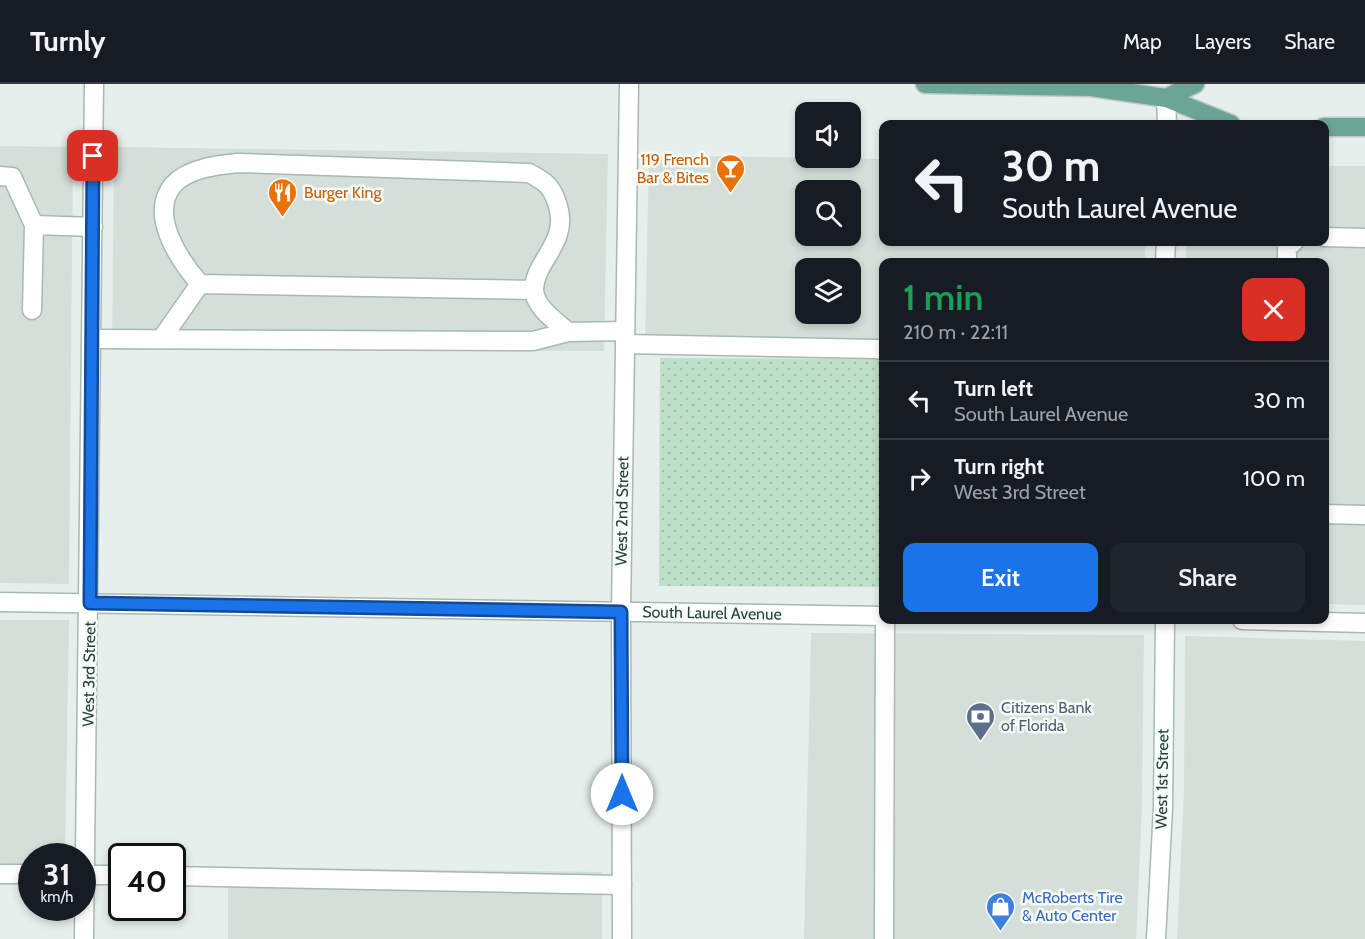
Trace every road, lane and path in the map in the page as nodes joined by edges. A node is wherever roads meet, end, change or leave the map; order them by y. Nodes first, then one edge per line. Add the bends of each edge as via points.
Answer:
1 (94, 84) edge
2 (630, 84) edge
3 (925, 84) edge
4 (967, 84) edge
5 (1195, 84) edge
6 (1166, 89) edge
7 (1167, 120) edge
8 (1224, 120) edge
9 (1329, 127) edge
10 (1365, 127) edge
11 (0, 176) edge
12 (34, 225) junction
13 (93, 227) junction
14 (1329, 237) edge
15 (1365, 238) edge
16 (200, 284) junction
17 (534, 290) junction
18 (32, 310) dead end
19 (568, 332) junction
20 (162, 338) junction
21 (625, 338) junction
22 (92, 339) junction
23 (879, 349) edge
24 (1329, 514) edge
25 (1365, 515) edge
26 (0, 602) edge
27 (90, 603) junction
28 (621, 612) junction
29 (879, 618) edge
30 (1329, 622) edge
31 (1365, 623) edge
32 (884, 624) edge
33 (1165, 624) edge
34 (85, 843) edge
35 (0, 874) edge
36 (18, 874) edge
37 (186, 876) edge
38 (622, 885) junction
39 (84, 921) edge
40 (84, 939) edge
41 (622, 939) edge
42 (884, 939) edge
43 (1156, 939) edge

1 - 13 street, West 3rd Street
2 - 21 street, West 2nd Street
3 - 4 main road
4 - 6 main road
5 - 6 main road
6 - 7 street
6 - 8 main road
9 - 10 main road
11 - 12 street via 12,177
12 - 13 street
12 - 18 street
13 - 22 street, West 3rd Street
14 - 15 street
16 - 17 street
16 - 17 street via 173,244 165,220 165,202 173,185 188,175 214,165 238,163 529,173 547,182 561,216 557,237
16 - 20 street
17 - 19 street via 541,308
19 - 20 street via 533,341
19 - 21 street
20 - 22 street
21 - 23 street
21 - 28 street, West 2nd Street
22 - 27 street, West 3rd Street
24 - 25 street
26 - 27 street, South Laurel Avenue
27 - 28 street, South Laurel Avenue
27 - 34 street, West 3rd Street
28 - 29 street, South Laurel Avenue
28 - 38 street, West 2nd Street
30 - 31 street
32 - 42 street
33 - 43 street, West 1st Street via 1163,808
35 - 36 street
37 - 38 street
38 - 41 street, West 2nd Street
39 - 40 street, West 3rd Street

